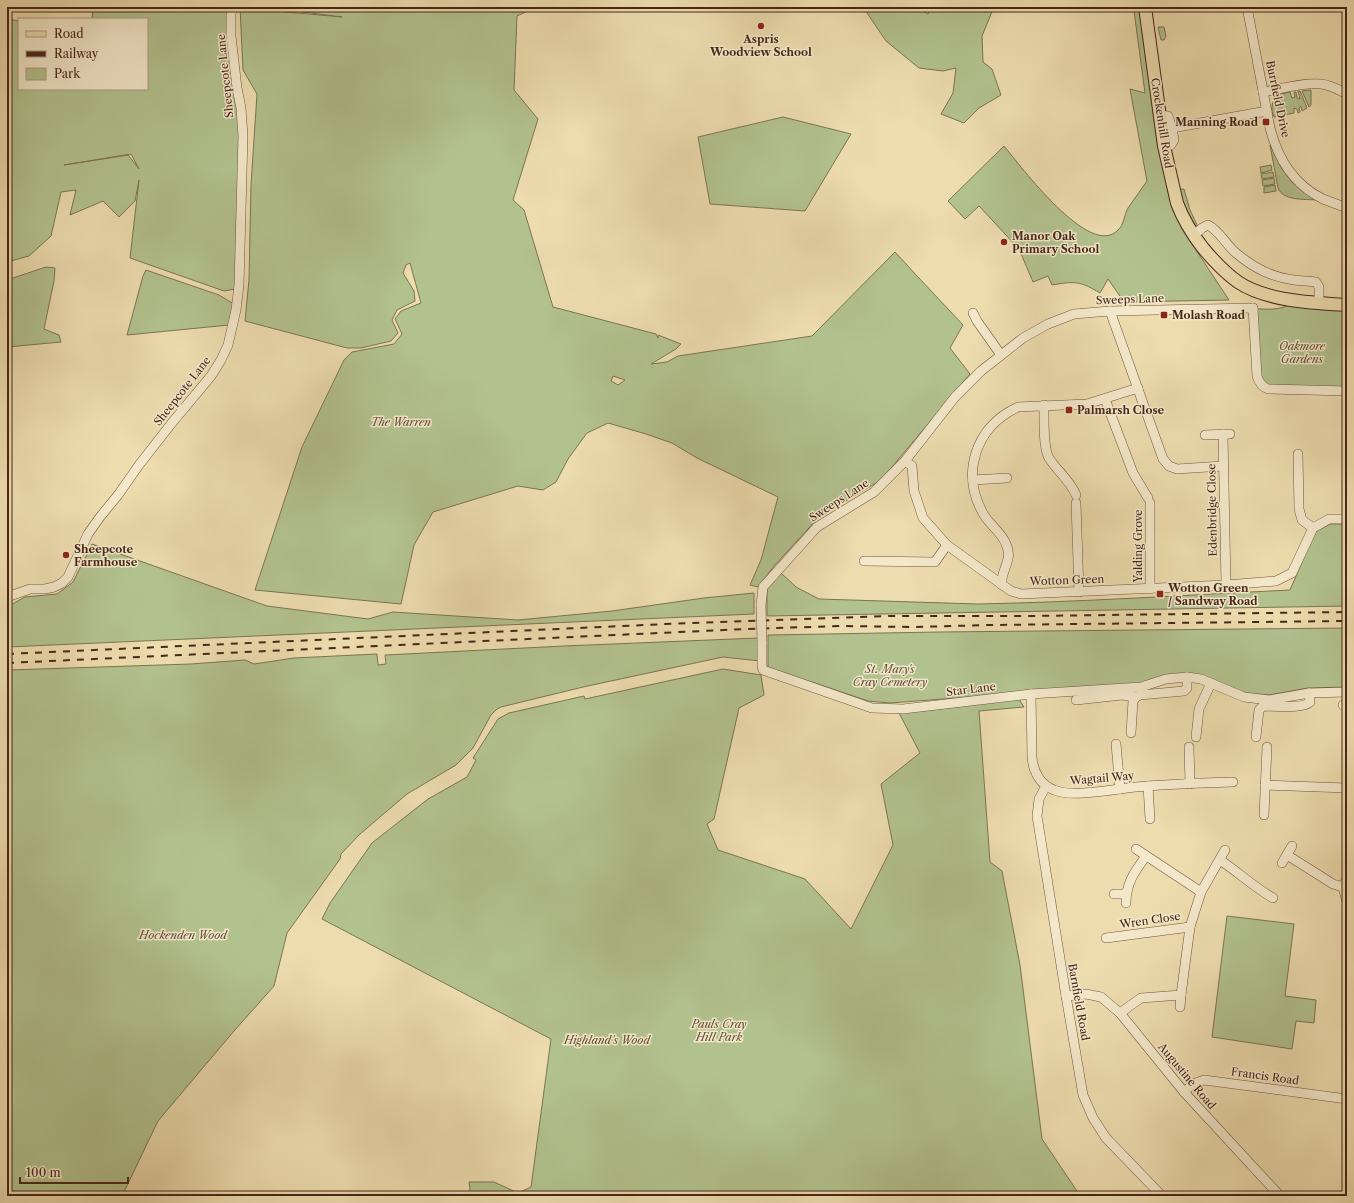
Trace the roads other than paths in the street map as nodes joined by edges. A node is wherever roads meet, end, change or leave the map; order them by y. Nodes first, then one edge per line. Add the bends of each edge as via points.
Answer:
1 (232, 7) edge
2 (1145, 7) edge
3 (1247, 7) edge
4 (1263, 92) junction
5 (1347, 94) edge
6 (1267, 111) junction
7 (1160, 115) junction
8 (1172, 128) junction
9 (1164, 146) junction
10 (1347, 208) edge
11 (1194, 236) junction
12 (1264, 294) junction
13 (1319, 302) junction
14 (1347, 305) edge
15 (1254, 308) junction
16 (1110, 311) junction
17 (973, 313) dead end
18 (1001, 355) junction
19 (1138, 388) junction
20 (1347, 390) edge
21 (1105, 399) junction
22 (1044, 406) junction
23 (1205, 434) dead end
24 (1298, 454) dead end
25 (905, 461) junction
26 (1224, 466) junction
27 (1007, 478) dead end
28 (973, 480) junction
29 (1347, 519) edge
30 (1313, 528) junction
31 (948, 545) junction
32 (864, 561) dead end
33 (1002, 585) junction
34 (1226, 585) junction
35 (1150, 589) junction
36 (1079, 592) junction
37 (7, 597) edge
38 (763, 670) joint
39 (1188, 677) junction
40 (1211, 683) junction
41 (1347, 692) edge
42 (1309, 693) junction
43 (1031, 694) junction
44 (1136, 697) junction
45 (1076, 700) dead end
46 (1131, 733) dead end
47 (1256, 736) dead end
48 (1196, 738) dead end
49 (1116, 744) dead end
50 (1189, 746) dead end
51 (1267, 746) dead end
52 (1233, 782) dead end
53 (1190, 784) junction
54 (1265, 785) junction
55 (1046, 786) junction
56 (1148, 786) junction
57 (1347, 788) edge
58 (1120, 789) junction
59 (1264, 815) dead end
60 (1150, 819) dead end
61 (1292, 846) dead end
62 (1136, 849) dead end
63 (1225, 850) dead end
64 (1146, 856) junction
65 (1220, 860) junction
66 (1347, 878) edge
67 (1343, 887) junction
68 (1201, 892) junction
69 (1114, 894) dead end
70 (1273, 898) dead end
71 (1347, 902) edge
72 (1190, 926) junction
73 (1114, 947) dead end
74 (1181, 995) junction
75 (1066, 996) junction
76 (1180, 1007) dead end
77 (1120, 1013) junction
78 (1184, 1092) junction
79 (1347, 1099) edge
80 (1162, 1196) edge
81 (1280, 1196) edge

1 - 37 street, Sheepcote Lane via 232,36 243,136 238,285 236,310 228,345 211,376 162,435 88,534 68,576 62,583 45,589 30,589
2 - 7 main road, Crockenhill Road
3 - 4 street, Burrfield Drive
4 - 5 street via 1321,84
4 - 6 street, Burrfield Drive
6 - 8 street
6 - 10 street, Burrfield Drive via 1281,160 1294,176 1323,199
7 - 8 street via 1168,116
7 - 9 main road, Crockenhill Road
8 - 9 street via 1174,140 1171,145
9 - 11 main road, Crockenhill Road via 1177,203
11 - 12 main road, Crockenhill Road via 1224,271 1238,282
11 - 13 street via 1208,225 1214,228 1234,252 1254,268 1281,278 1316,282 1319,287
12 - 13 main road, Crockenhill Road via 1292,301
12 - 15 street
13 - 14 main road, Crockenhill Road
15 - 16 street, Sweeps Lane
15 - 20 street via 1257,376 1264,388
16 - 18 street, Sweeps Lane via 1074,314 1048,324 1023,338
16 - 19 street
17 - 18 street
18 - 25 street, Sweeps Lane via 955,397
19 - 21 street
19 - 26 street via 1163,459 1169,466 1177,469
21 - 22 street via 1087,404
21 - 35 street, Yalding Grove via 1133,473 1149,501
22 - 28 street via 1018,408 998,419 978,447 973,463
22 - 36 street via 1048,457 1073,488 1076,499
23 - 26 street, Edenbridge Close via 1226,434
24 - 30 street via 1299,509 1302,520
25 - 31 street, Wotton Green via 912,466 914,491 923,518
25 - 38 street, Sweeps Lane, bridge via 874,492 817,526 763,587
26 - 34 street, Edenbridge Close
27 - 28 street
28 - 33 street via 974,492 984,516 1006,544 1010,557 1001,578
29 - 30 street via 1329,519
30 - 34 street, Wotton Green via 1292,573 1276,581
31 - 32 street via 935,562
31 - 33 street, Wotton Green
33 - 36 street, Wotton Green via 1021,594
34 - 35 street, Wotton Green
35 - 36 street, Wotton Green
38 - 43 street, Star Lane via 872,708 902,709
39 - 40 street, Star Lane
39 - 43 street, Star Lane via 1166,679 1141,687
39 - 44 street via 1187,688 1184,691
40 - 42 street, Star Lane via 1244,697 1269,700
40 - 48 street via 1199,708
41 - 42 street, Star Lane
42 - 47 street via 1310,702 1307,705 1263,706 1259,710
43 - 55 street via 1033,763 1037,775
44 - 45 street via 1122,695
44 - 46 street via 1133,701
49 - 58 street
50 - 53 street
51 - 54 street
52 - 53 street, Wagtail Way
53 - 56 street, Wagtail Way
54 - 57 street
54 - 59 street
55 - 58 street, Wagtail Way via 1071,794
55 - 75 street, Barnfield Road via 1040,799 1037,816
56 - 58 street, Wagtail Way
56 - 60 street
61 - 67 street via 1285,859
62 - 64 street
63 - 65 street
64 - 68 street
64 - 69 street via 1133,873 1126,898
65 - 68 street
65 - 70 street via 1240,873 1257,889
66 - 67 street
67 - 71 street
68 - 72 street
72 - 73 street, Wren Close via 1110,938
72 - 74 street
74 - 76 street
74 - 77 street via 1141,998
75 - 77 street, Augustine Road via 1086,994 1101,997
75 - 80 street, Barnfield Road via 1083,1095 1093,1118 1106,1138
77 - 78 street, Augustine Road
78 - 79 street, Francis Road via 1193,1084 1204,1080
78 - 81 street, Augustine Road

